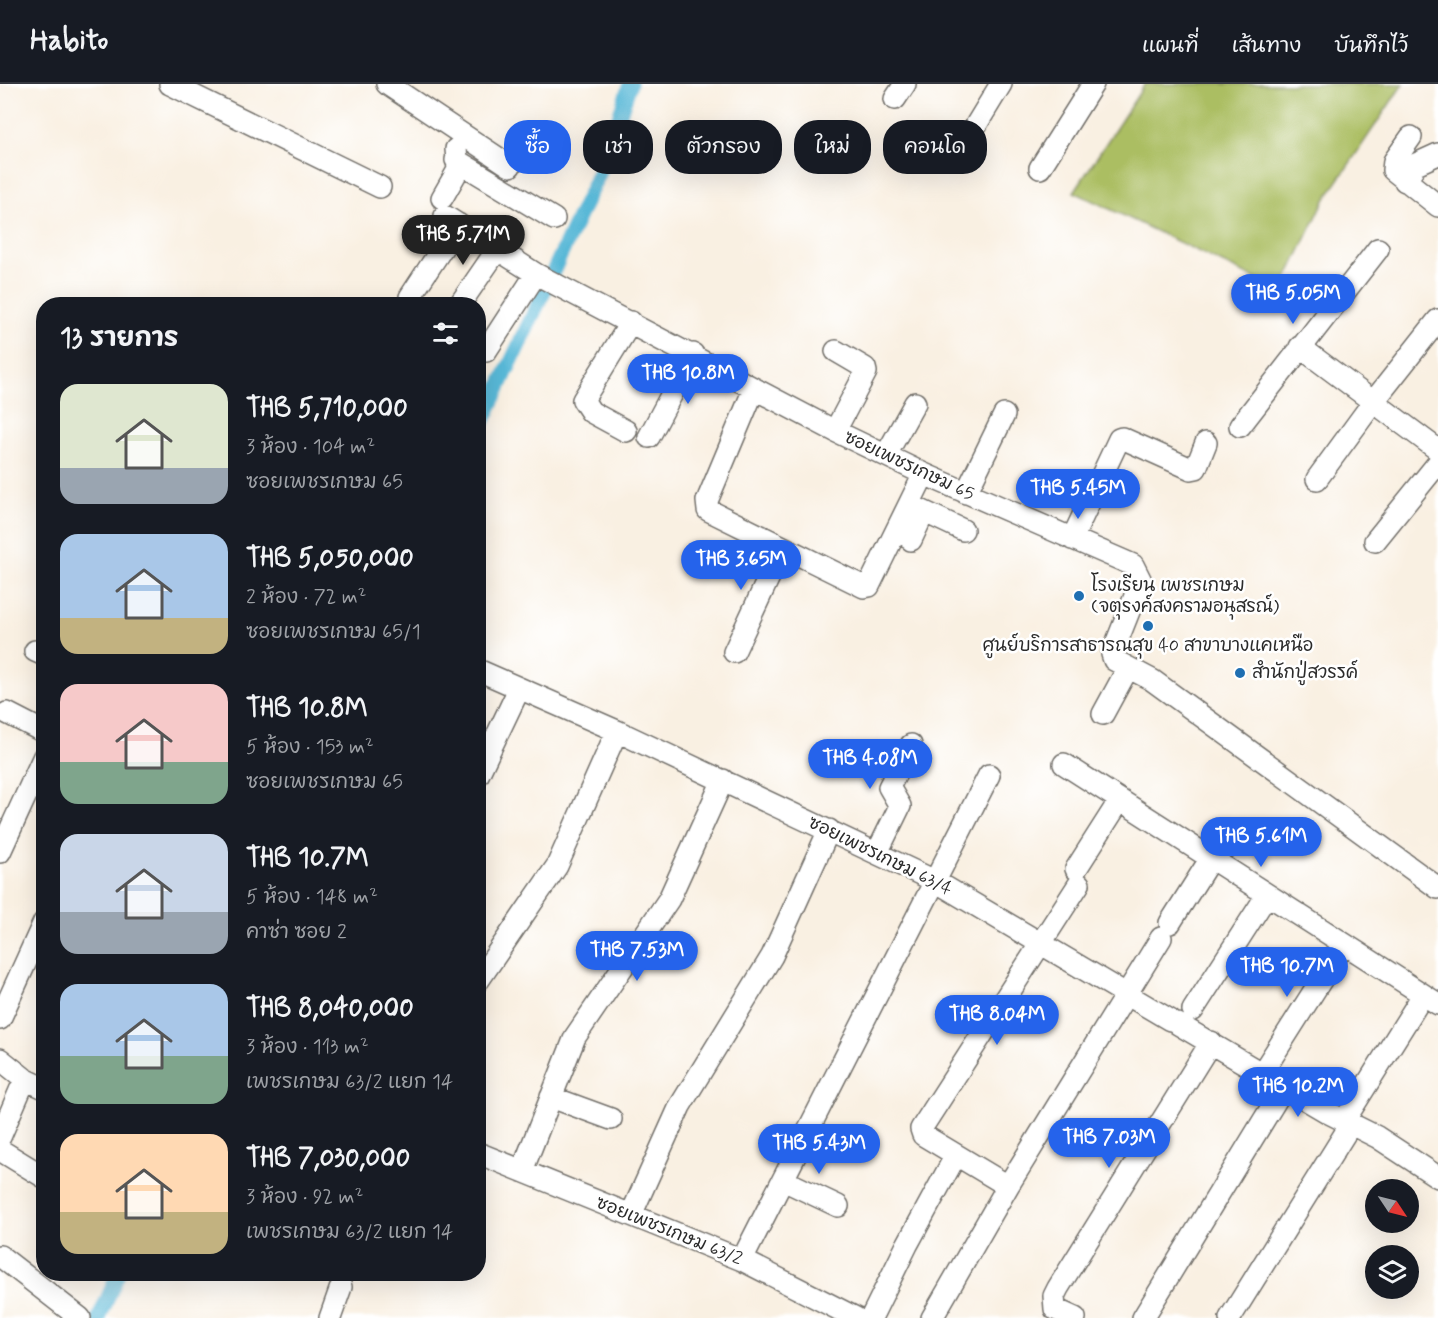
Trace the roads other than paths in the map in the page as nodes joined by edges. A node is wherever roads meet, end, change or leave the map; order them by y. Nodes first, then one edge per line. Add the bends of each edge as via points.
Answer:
1 (170, 84) edge
2 (387, 84) edge
3 (1001, 84) edge
4 (1093, 84) edge
5 (979, 120) edge
6 (458, 131) junction
7 (1411, 137) dead end
8 (1438, 154) edge
9 (456, 160) junction
10 (504, 162) edge
11 (1040, 168) dead end
12 (1406, 181) junction
13 (380, 187) dead end
14 (1438, 206) edge
15 (448, 213) junction
16 (555, 219) dead end
17 (1378, 249) dead end
18 (497, 250) junction
19 (537, 274) junction
20 (410, 297) dead end
21 (465, 297) edge
22 (1438, 320) edge
23 (632, 322) junction
24 (1300, 347) junction
25 (486, 351) dead end
26 (836, 351) dead end
27 (693, 354) junction
28 (754, 389) junction
29 (1374, 401) junction
30 (915, 403) dead end
31 (1004, 415) dead end
32 (1240, 426) dead end
33 (626, 431) dead end
34 (835, 431) junction
35 (649, 437) dead end
36 (1206, 443) dead end
37 (1438, 450) edge
38 (886, 455) junction
39 (1438, 463) edge
40 (924, 474) junction
41 (1317, 479) dead end
42 (966, 493) junction
43 (917, 508) junction
44 (963, 530) dead end
45 (1072, 539) junction
46 (911, 540) dead end
47 (1375, 541) dead end
48 (783, 547) junction
49 (734, 652) dead end
50 (1128, 668) junction
51 (486, 674) edge
52 (519, 689) junction
53 (7, 713) dead end
54 (1103, 714) dead end
55 (36, 728) edge
56 (617, 731) junction
57 (911, 745) dead end
58 (486, 757) edge
59 (1064, 764) dead end
60 (36, 773) edge
61 (989, 775) dead end
62 (723, 780) junction
63 (1120, 800) junction
64 (829, 830) junction
65 (0, 852) edge
66 (877, 853) junction
67 (1211, 858) junction
68 (935, 881) junction
69 (1438, 888) edge
70 (1267, 895) junction
71 (36, 939) edge
72 (1041, 944) junction
73 (1344, 944) junction
74 (486, 969) edge
75 (1126, 994) junction
76 (1431, 1000) edge
77 (1181, 1018) junction
78 (0, 1019) edge
79 (1211, 1042) junction
80 (0, 1059) edge
81 (1262, 1073) junction
82 (34, 1083) edge
83 (1284, 1087) junction
84 (551, 1097) junction
85 (611, 1119) dead end
86 (1347, 1123) junction
87 (0, 1137) edge
88 (0, 1150) edge
89 (956, 1155) junction
90 (486, 1156) edge
91 (522, 1171) junction
92 (36, 1172) edge
93 (1438, 1177) edge
94 (783, 1180) junction
95 (1008, 1186) junction
96 (838, 1206) dead end
97 (631, 1215) junction
98 (0, 1256) edge
99 (742, 1260) junction
100 (341, 1287) dead end
101 (80, 1318) edge
102 (330, 1318) edge
103 (856, 1318) edge
104 (871, 1318) edge
105 (932, 1318) edge
106 (1075, 1318) edge
107 (1143, 1318) edge
108 (1230, 1318) edge

1 - 13 street
2 - 6 street
3 - 5 street
4 - 11 street
6 - 9 street
6 - 10 street
7 - 12 street via 1392,167
8 - 12 street via 1416,164
9 - 15 street via 458,170
9 - 16 street
12 - 14 street
15 - 18 street, ซอยเพชรเกษม 65
15 - 20 street
17 - 24 street
18 - 19 street, ซอยเพชรเกษม 65
18 - 21 street
19 - 23 street, ซอยเพชรเกษม 65
19 - 25 street
22 - 29 street
23 - 27 street, ซอยเพชรเกษม 65
23 - 33 street via 583,400 591,412
24 - 29 street
24 - 32 street
26 - 34 street via 866,372
27 - 28 street, ซอยเพชรเกษม 65
27 - 35 street
28 - 34 street, ซอยเพชรเกษม 65
28 - 48 street via 706,505 708,510
29 - 37 street
29 - 41 street
30 - 38 street
31 - 42 street
34 - 38 street, ซอยเพชรเกษม 65
36 - 45 street via 1199,464 1191,469 1119,439
38 - 40 street, ซอยเพชรเกษม 65
39 - 47 street
40 - 42 street, ซอยเพชรเกษม 65
40 - 43 street
42 - 45 street, ซอยเพชรเกษม 65
43 - 44 street
43 - 46 street
43 - 48 street via 869,586
45 - 50 street, ซอยเพชรเกษม 65 via 1133,565 1140,573 1142,581 1112,654 1114,660
48 - 49 street
50 - 54 street
50 - 69 street via 1152,680
51 - 52 street, ซอยเพชรเกษม 63/4
52 - 56 street, ซอยเพชรเกษม 63/4
52 - 58 street
53 - 55 street
56 - 62 street, ซอยเพชรเกษม 63/4
56 - 74 street via 557,866
57 - 66 street via 890,787 900,806
59 - 63 street
60 - 65 street
61 - 68 street
62 - 64 street, ซอยเพชรเกษม 63/4
62 - 84 street via 669,899 575,1037
63 - 67 street
63 - 72 street
64 - 66 street, ซอยเพชรเกษม 63/4
64 - 97 street via 772,956 680,1106
66 - 68 street, ซอยเพชรเกษม 63/4
67 - 70 street
67 - 75 street
68 - 72 street, ซอยเพชรเกษม 63/4
68 - 94 street
70 - 73 street
70 - 77 street
71 - 78 street
72 - 75 street, ซอยเพชรเกษม 63/4
72 - 89 street via 921,1129 923,1135
73 - 76 street
73 - 81 street
75 - 77 street, ซอยเพชรเกษม 63/4
75 - 95 street
76 - 86 street
77 - 79 street, ซอยเพชรเกษม 63/4
79 - 81 street, ซอยเพชรเกษม 63/4
79 - 106 street via 1054,1296 1055,1309
80 - 82 street
81 - 83 street, ซอยเพชรเกษม 63/4
82 - 87 street
83 - 86 street, ซอยเพชรเกษม 63/4
83 - 107 street
84 - 85 street
84 - 91 street
86 - 93 street, ซอยเพชรเกษม 63/4 via 1377,1137
86 - 108 street
88 - 92 street
89 - 95 street
89 - 104 street
90 - 91 street, ซอยเพชรเกษม 63/2
91 - 97 street, ซอยเพชรเกษม 63/2
94 - 96 street
94 - 99 street
95 - 105 street
97 - 99 street, ซอยเพชรเกษม 63/2
98 - 101 street
99 - 103 street, ซอยเพชรเกษม 63/2
100 - 102 street

